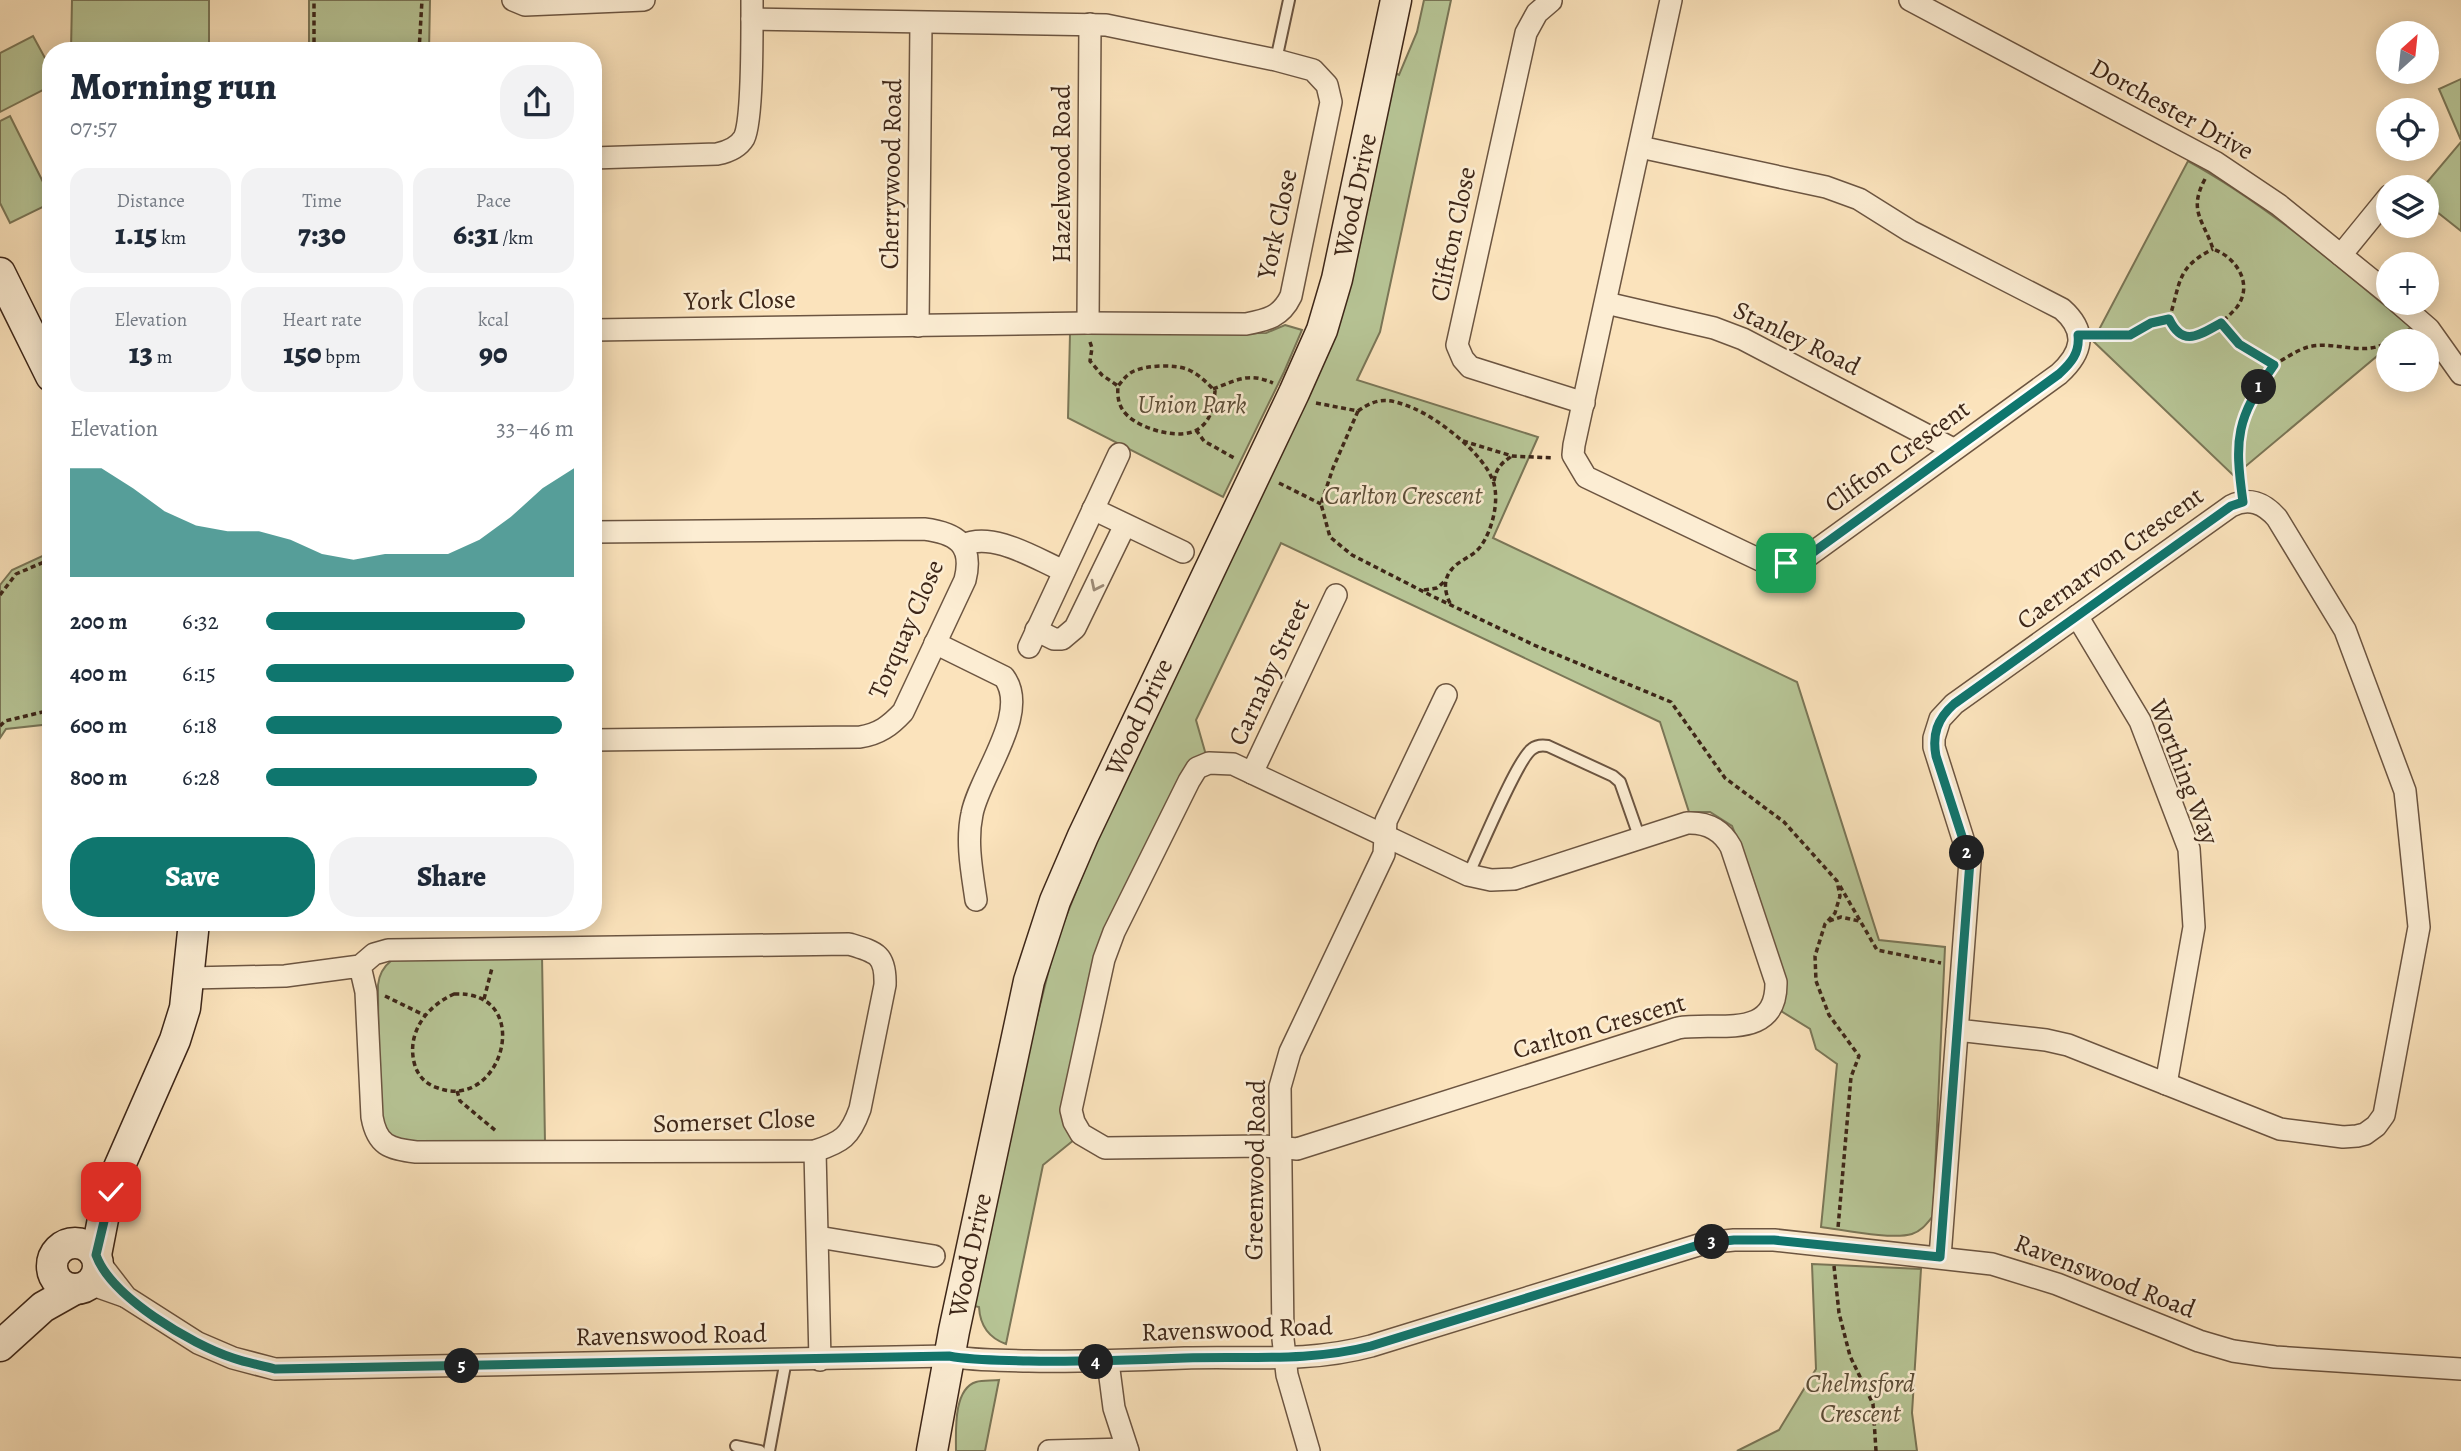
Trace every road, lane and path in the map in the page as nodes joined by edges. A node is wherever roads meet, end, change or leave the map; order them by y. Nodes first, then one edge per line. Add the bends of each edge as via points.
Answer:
1 (314, 0) edge
2 (422, 0) edge
3 (513, 0) edge
4 (644, 0) edge
5 (1289, 0) edge
6 (1396, 0) edge
7 (1671, 0) edge
8 (1910, 0) edge
9 (1551, 1) edge
10 (586, 2) edge
11 (752, 9) edge
12 (921, 23) junction
13 (1090, 24) junction
14 (314, 42) edge
15 (420, 42) edge
16 (1276, 60) junction
17 (1640, 147) junction
18 (602, 158) edge
19 (2208, 174) dead end
20 (2376, 212) edge
21 (2213, 249) junction
22 (2341, 255) junction
23 (0, 273) edge
24 (2376, 283) edge
25 (1606, 303) junction
26 (2412, 315) edge
27 (2169, 319) junction
28 (1088, 323) junction
29 (2221, 323) junction
30 (918, 326) junction
31 (2406, 326) dead end
32 (2403, 329) edge
33 (602, 330) edge
34 (2078, 335) junction
35 (2376, 348) edge
36 (42, 358) edge
37 (2274, 365) junction
38 (2461, 374) edge
39 (1279, 385) dead end
40 (1118, 386) junction
41 (1213, 389) junction
42 (1304, 398) dead end
43 (1584, 403) junction
44 (1358, 411) junction
45 (1196, 430) junction
46 (1461, 440) junction
47 (1953, 449) junction
48 (1119, 454) dead end
49 (1573, 455) junction
50 (1512, 456) junction
51 (1242, 463) dead end
52 (1270, 478) dead end
53 (1494, 483) junction
54 (2243, 502) junction
55 (1093, 509) junction
56 (1125, 525) junction
57 (602, 532) edge
58 (963, 545) junction
59 (1183, 552) dead end
60 (42, 563) edge
61 (1064, 571) junction
62 (1446, 580) junction
63 (1422, 591) dead end
64 (0, 595) edge
65 (1336, 595) dead end
66 (1451, 605) dead end
67 (2077, 616) junction
68 (935, 643) junction
69 (1446, 695) dead end
70 (42, 712) edge
71 (0, 726) edge
72 (602, 740) edge
73 (1252, 773) junction
74 (1385, 836) junction
75 (1640, 839) junction
76 (1468, 875) junction
77 (1837, 881) dead end
78 (976, 900) dead end
79 (1858, 921) junction
80 (1827, 922) dead end
81 (193, 931) edge
82 (495, 949) junction
83 (360, 966) junction
84 (1962, 967) junction
85 (190, 978) junction
86 (366, 992) junction
87 (484, 999) junction
88 (426, 1016) junction
89 (1957, 1030) junction
90 (2166, 1084) junction
91 (457, 1091) junction
92 (1279, 1147) junction
93 (815, 1151) junction
94 (505, 1152) junction
95 (117, 1172) junction
96 (818, 1237) junction
97 (68, 1244) junction
98 (1834, 1247) junction
99 (934, 1256) dead end
100 (1940, 1257) junction
101 (52, 1269) junction
102 (90, 1273) junction
103 (7, 1339) edge
104 (949, 1356) junction
105 (1285, 1357) junction
106 (786, 1360) junction
107 (820, 1360) junction
108 (1108, 1362) junction
109 (2461, 1369) edge
110 (736, 1446) dead end
111 (1128, 1450) edge
112 (760, 1451) edge
113 (769, 1451) edge
114 (932, 1451) edge
115 (1049, 1451) edge
116 (1309, 1451) edge
117 (1876, 1451) edge

1 - 14 path
2 - 15 path
3 - 10 street via 525,5
4 - 10 street
5 - 16 lane
6 - 104 street, Wood Drive via 1322,330 1079,844 1038,951
7 - 17 street
8 - 22 street, Dorchester Drive via 2215,162
9 - 43 street, Clifton Close via 1537,13 1526,33 1457,345 1470,367
11 - 12 street, York Close
11 - 18 street, York Close via 748,117 740,143 716,155
12 - 13 street, York Close
12 - 30 street, Cherrywood Road
13 - 16 street, York Close
13 - 28 street, Hazelwood Road
16 - 28 street, York Close via 1313,70 1327,85 1331,102 1286,306 1267,320 1246,324
17 - 25 street
17 - 34 street via 1826,187 1859,199 2062,309
19 - 21 path via 2196,204
20 - 22 street
21 - 27 path via 2185,269
21 - 29 path via 2226,254 2243,278 2238,306
22 - 24 street, Dorchester Drive
23 - 36 street
25 - 43 street
25 - 47 street, Stanley Road via 1743,339
26 - 38 street
27 - 29 path via 2174,330 2190,338
27 - 34 path via 2130,335
28 - 30 street, York Close
28 - 40 path via 1090,361
29 - 37 path via 2239,344
30 - 33 street, York Close
31 - 32 path
34 - 47 street, Clifton Crescent via 2078,352 2059,374
35 - 37 path via 2308,347
37 - 54 path via 2250,400 2238,435
39 - 41 path via 1249,376
40 - 41 path via 1136,370 1160,366 1187,368
40 - 45 path via 1117,400 1129,416 1150,428 1174,435
41 - 45 path via 1213,409
42 - 44 path
43 - 49 street
44 - 46 path via 1371,401 1393,400 1427,414
44 - 52 path via 1321,504
45 - 51 path via 1204,441
46 - 50 path
46 - 53 path
47 - 49 street, Clifton Crescent via 1808,556 1786,563 1760,560 1598,484 1586,477
48 - 55 street
49 - 50 path via 1545,459
50 - 53 path via 1496,471
53 - 62 path via 1491,526 1480,547 1452,569
54 - 67 street, Caernarvon Crescent
54 - 90 street, Caernarvon Crescent via 2263,505 2277,518 2345,630 2405,791 2419,927 2384,1115 2365,1134 2343,1137 2280,1129
55 - 56 street
55 - 61 street
56 - 59 street
56 -> 61 street via 1075,628 1062,639 1032,639
57 - 58 street, Torquay Close via 924,528 946,533
58 - 61 street via 979,540 1000,543
58 - 68 street, Torquay Close via 968,558 965,580
60 - 64 path via 16,574
62 - 63 path via 1437,588
62 - 66 path
65 - 73 street, Carnaby Street
67 - 84 street, Caernarvon Crescent via 1954,704 1936,729 1936,756 1970,861
67 - 90 street, Worthing Way via 2140,721 2189,849 2193,927
68 - 72 street, Torquay Close via 903,712 874,734
68 - 78 street via 996,672 1010,687 1005,734 972,811 970,853
69 - 74 street, Greenwood Road via 1385,821
70 - 71 path
73 - 74 street, Carlton Crescent
73 - 92 street, Carlton Crescent via 1233,764 1209,763 1198,768 1189,781 1104,959 1070,1110 1081,1134 1105,1148
74 - 76 street, Carlton Crescent
74 - 92 street, Greenwood Road via 1384,854 1284,1069
75 - 76 street, Carlton Crescent via 1514,878
75 - 76 lane via 1620,782 1540,745 1520,764
75 - 92 street, Carlton Crescent via 1697,823 1716,829 1727,840 1776,982 1774,1001 1763,1017 1745,1026 1678,1028 1297,1149
77 - 79 path
79 - 80 path via 1841,918
79 - 84 path via 1877,950
81 - 85 street
82 - 83 street, Somerset Close via 388,950
82 - 87 path
82 - 93 street, Somerset Close via 849,944 872,953 886,967 885,985 860,1109 846,1136
83 - 85 street, Somerset Close via 285,976
83 - 86 street, Somerset Close
84 - 89 street, Caernarvon Crescent
85 - 95 street via 175,1040
86 - 88 path
86 - 94 street, Somerset Close via 375,1133 398,1150
87 - 88 path via 454,994
87 - 91 path via 499,1017 502,1048 487,1077
88 - 91 path via 412,1041 419,1076 439,1089
89 - 90 street, Caernarvon Crescent via 2068,1045
89 - 100 street, Caernarvon Crescent
91 - 94 path via 460,1101 501,1136
92 - 105 street, Greenwood Road
93 - 94 street, Somerset Close
93 - 96 street
95 - 97 street
95 - 102 street
96 - 99 street
96 - 107 street
97 - 101 street via 55,1254
97 - 102 street via 84,1244
98 - 100 street, Ravenswood Road
98 - 105 street, Ravenswood Road via 1754,1239 1705,1243 1371,1346 1306,1358
98 - 117 path via 1839,1313 1850,1356 1873,1404
100 - 109 street, Ravenswood Road via 1992,1264 2057,1284 2233,1351
101 - 102 street via 60,1283
101 - 103 street
102 - 103 street
102 - 106 street, Ravenswood Road via 198,1343 275,1369
104 - 107 street, Ravenswood Road
104 - 108 street, Ravenswood Road
104 - 114 street, Wood Drive
105 - 108 street, Ravenswood Road
105 - 116 street, Greenwood Road
106 - 107 street, Ravenswood Road
106 - 113 lane
108 - 111 street via 1114,1408
110 - 112 lane
111 - 115 street

